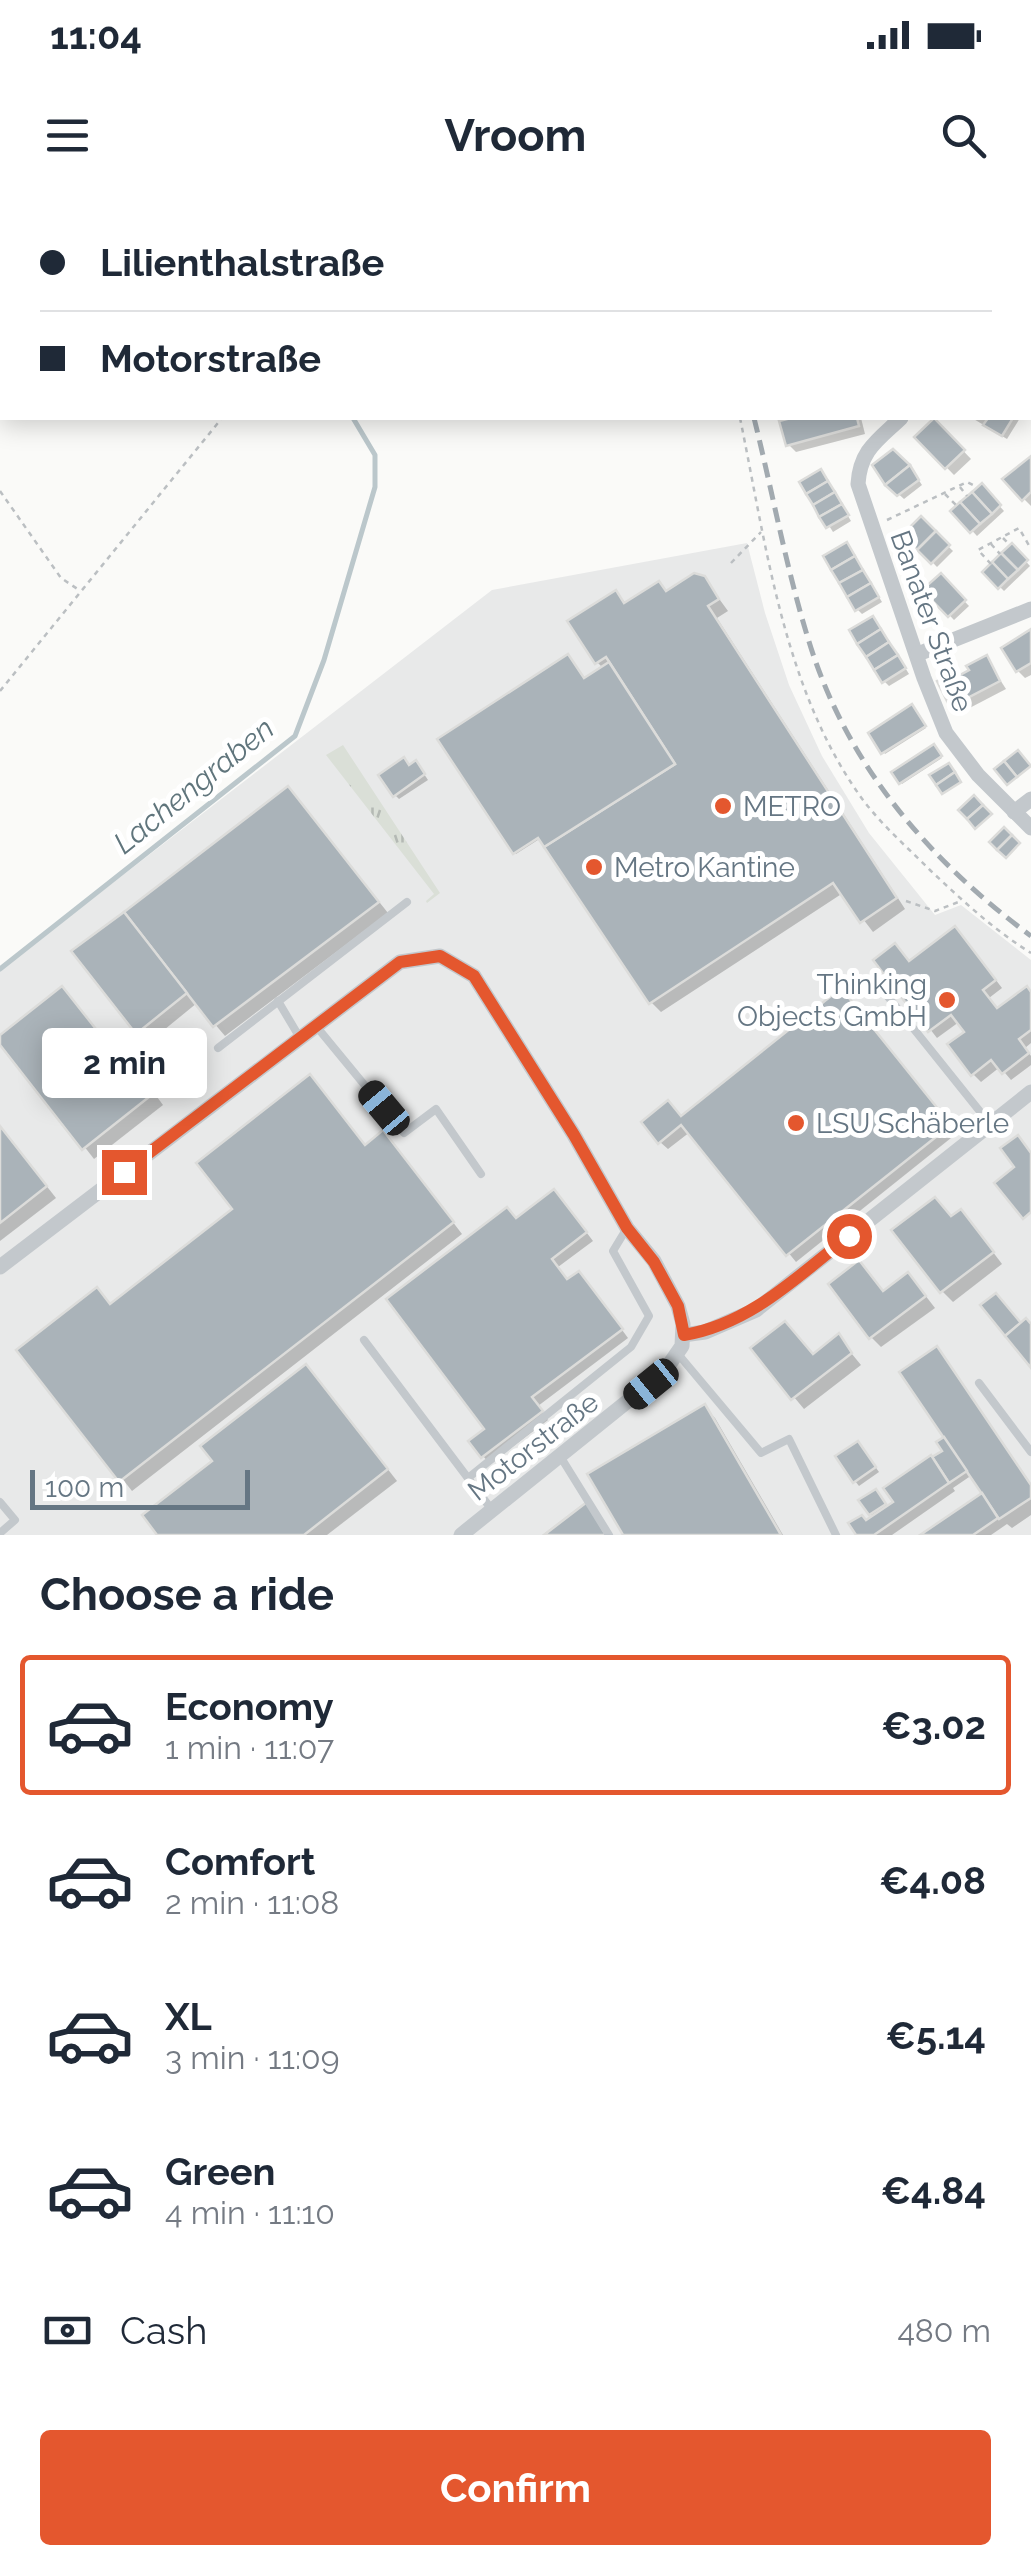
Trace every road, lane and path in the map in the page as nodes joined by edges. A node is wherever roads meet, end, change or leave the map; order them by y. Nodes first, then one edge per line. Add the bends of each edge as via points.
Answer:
1 (220, 420) edge
2 (740, 420) edge
3 (899, 420) edge
4 (960, 486) junction
5 (977, 487) dead end
6 (0, 490) edge
7 (944, 493) junction
8 (967, 496) dead end
9 (956, 506) dead end
10 (872, 528) junction
11 (763, 530) junction
12 (1002, 537) junction
13 (990, 543) junction
14 (1010, 545) dead end
15 (1031, 549) edge
16 (1000, 554) dead end
17 (731, 563) dead end
18 (990, 564) dead end
19 (80, 591) junction
20 (1031, 609) edge
21 (918, 654) junction
22 (0, 692) edge
23 (1031, 798) edge
24 (1014, 812) junction
25 (1031, 828) edge
26 (906, 900) dead end
27 (962, 900) junction
28 (407, 902) dead end
29 (1031, 953) edge
30 (873, 978) dead end
31 (278, 1002) junction
32 (316, 1026) junction
33 (300, 1038) junction
34 (218, 1048) dead end
35 (1031, 1092) edge
36 (990, 1124) junction
37 (480, 1174) dead end
38 (627, 1228) junction
39 (0, 1267) edge
40 (684, 1335) junction
41 (364, 1340) dead end
42 (678, 1354) junction
43 (979, 1383) dead end
44 (1031, 1452) edge
45 (560, 1456) junction
46 (468, 1478) junction
47 (0, 1502) edge
48 (492, 1510) junction
49 (0, 1533) edge
50 (460, 1535) edge
51 (609, 1535) edge
52 (836, 1535) edge

1 - 19 path
2 - 11 path
3 - 10 street, Banater Straße via 859,463 858,484
4 - 5 path
4 - 7 path
4 - 8 path
6 - 19 path via 61,578
7 - 9 path
7 - 10 path
10 - 21 street, Banater Straße
11 - 17 path
11 - 27 path via 821,730 858,794
12 - 13 path
12 - 14 path
12 - 15 path via 1018,528
13 - 16 path
13 - 18 path via 978,550
19 - 22 path
20 - 21 street
21 - 24 street, Banater Straße via 946,733
23 - 24 street
24 - 25 street, Banater Straße
26 - 27 path via 935,911
27 - 29 path
28 - 31 lane
30 - 36 lane
31 - 33 lane
31 - 34 lane
32 - 33 street
32 - 37 lane via 404,1132 436,1109
32 - 38 street via 400,962 440,956 474,976
33 - 39 street
35 - 36 street
36 - 40 street via 756,1310
38 - 40 street via 672,1293
38 - 46 lane via 613,1251 649,1316 631,1348
40 - 42 street, Motorstraße
41 - 46 lane
42 - 45 street, Motorstraße via 651,1384
42 - 52 lane via 761,1453 789,1439
43 - 44 lane
45 - 48 street, Motorstraße
45 - 51 lane
46 - 48 lane
47 - 49 lane via 15,1520
48 - 50 street, Motorstraße

